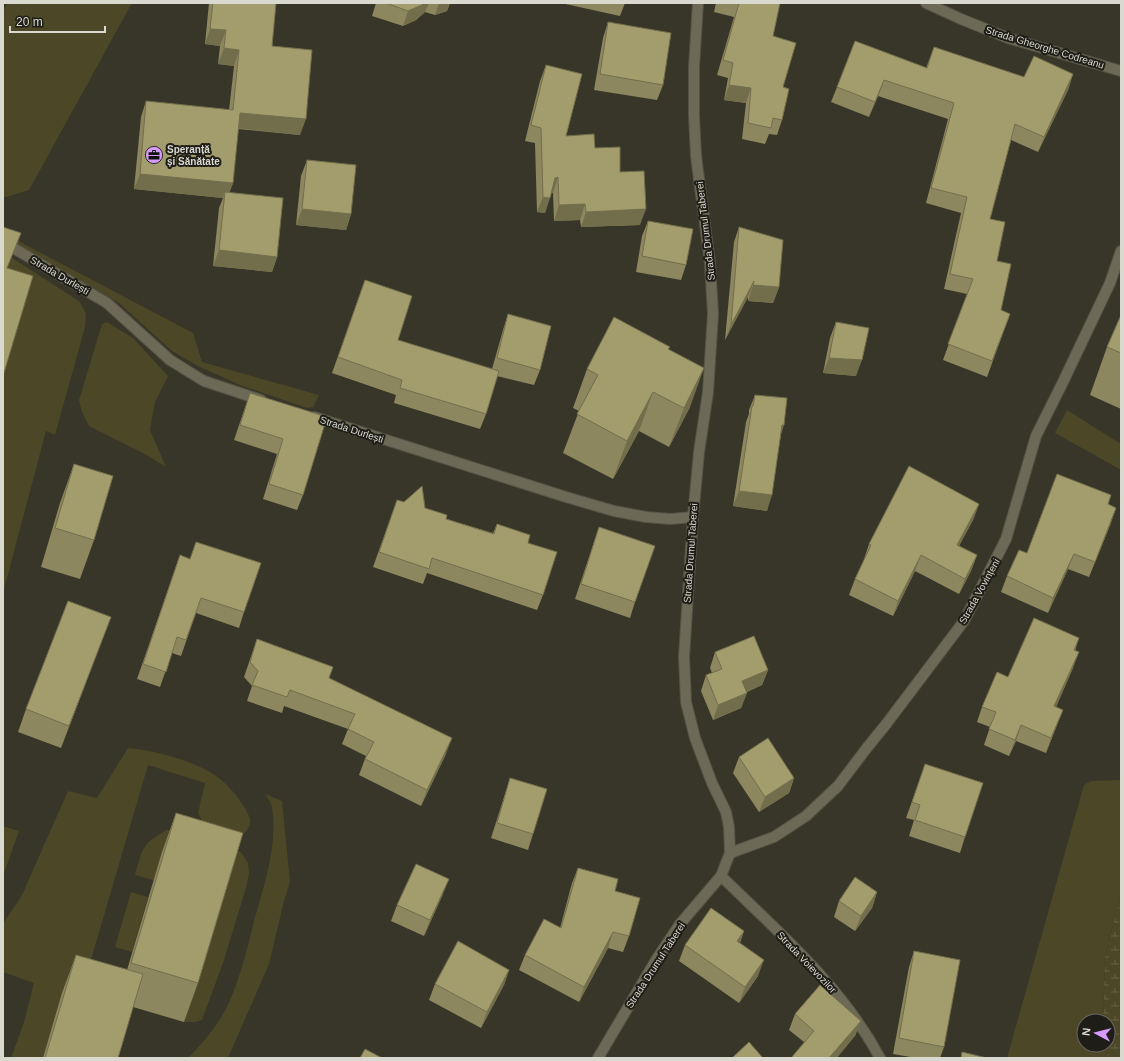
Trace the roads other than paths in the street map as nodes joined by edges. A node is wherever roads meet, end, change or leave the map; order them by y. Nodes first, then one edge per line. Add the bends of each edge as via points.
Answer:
1 (698, 3) edge
2 (926, 3) edge
3 (1121, 70) edge
4 (3, 242) edge
5 (1121, 251) edge
6 (271, 404) edge
7 (302, 413) edge
8 (693, 517) junction
9 (730, 853) junction
10 (721, 876) junction
11 (598, 1058) edge
12 (880, 1058) edge

1 - 8 street, Strada Drumul Taberei via 694,122 710,263 713,314 708,392
2 - 3 street, Strada Gheorghe Codreanu via 1008,38
4 - 6 street, Strada Durlești via 107,303 170,360 204,381
5 - 9 street, Strada Vovințeni via 1110,283 1036,436 1006,539 964,621 838,786 806,816 774,837
7 - 8 street, Strada Durlești via 614,511 670,519
8 - 9 street, Strada Drumul Taberei via 684,657 686,702 695,738 726,812 730,827
9 - 10 street, Strada Drumul Taberei
10 - 11 street, Strada Drumul Taberei via 680,924
10 - 12 street, Strada Voievozilor via 827,981 860,1023

